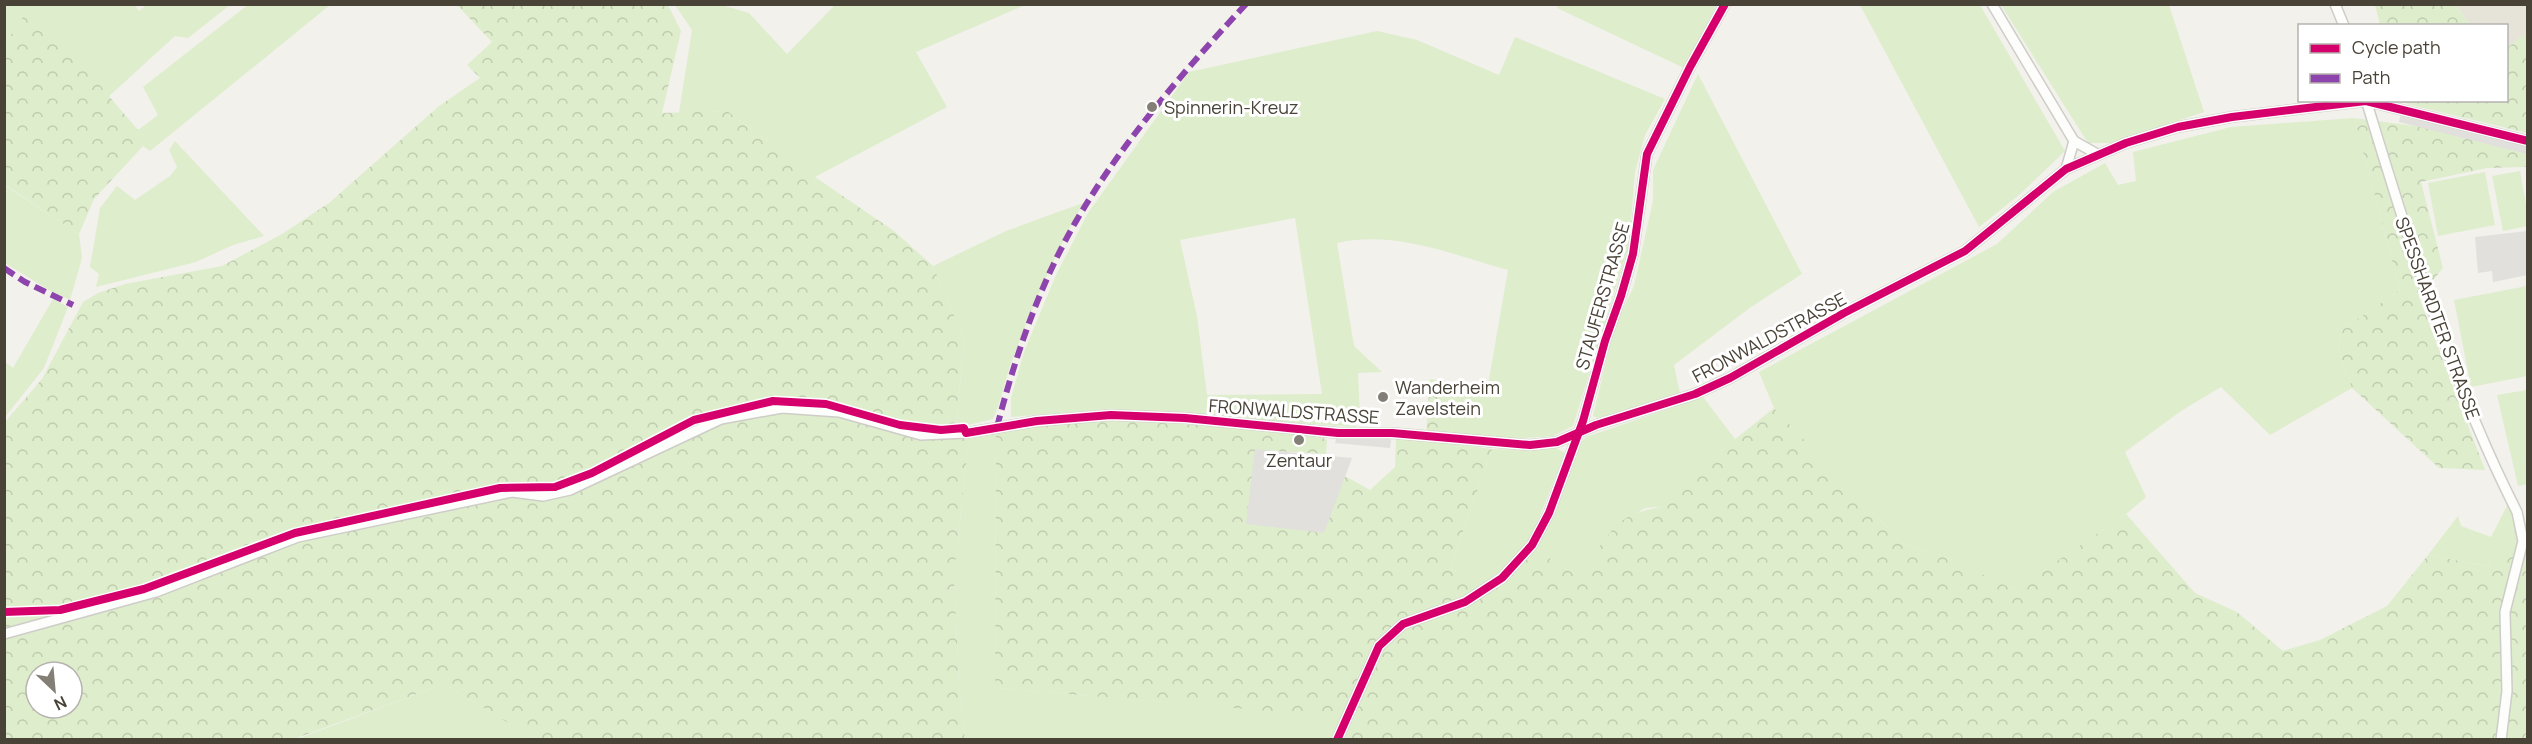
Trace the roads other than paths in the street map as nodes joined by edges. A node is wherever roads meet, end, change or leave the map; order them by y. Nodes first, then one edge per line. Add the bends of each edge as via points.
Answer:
1 (1725, 4) edge
2 (1992, 4) edge
3 (2335, 4) edge
4 (2343, 24) edge
5 (2354, 102) edge
6 (2366, 102) edge
7 (2370, 102) edge
8 (2074, 141) junction
9 (2528, 141) edge
10 (2097, 154) junction
11 (2066, 169) junction
12 (1578, 433) junction
13 (4, 634) edge
14 (1337, 740) edge
15 (2501, 740) edge

1 - 12 street, STAUFERSTRASSE via 1647,154 1633,254
2 - 8 street
3 - 4 street
5 - 10 street, FRONWALDSTRASSE via 2221,119 2178,128
6 - 15 street, SPESSHARDTER STRASSE via 2441,336 2517,512 2521,530 2523,541 2505,612 2507,691
7 - 9 street, FRONWALDSTRASSE
8 - 10 street
8 - 11 street
10 - 11 street, FRONWALDSTRASSE
11 - 12 street, FRONWALDSTRASSE via 1965,251 1704,390
12 - 13 street, FRONWALDSTRASSE via 1557,442 1530,445 1111,415 921,435 839,412 782,408 721,419 570,490 543,496 512,492 298,537 156,592
12 - 14 street, STAUFERSTRASSE via 1549,513 1532,545 1502,578 1473,597 1403,624 1379,646

